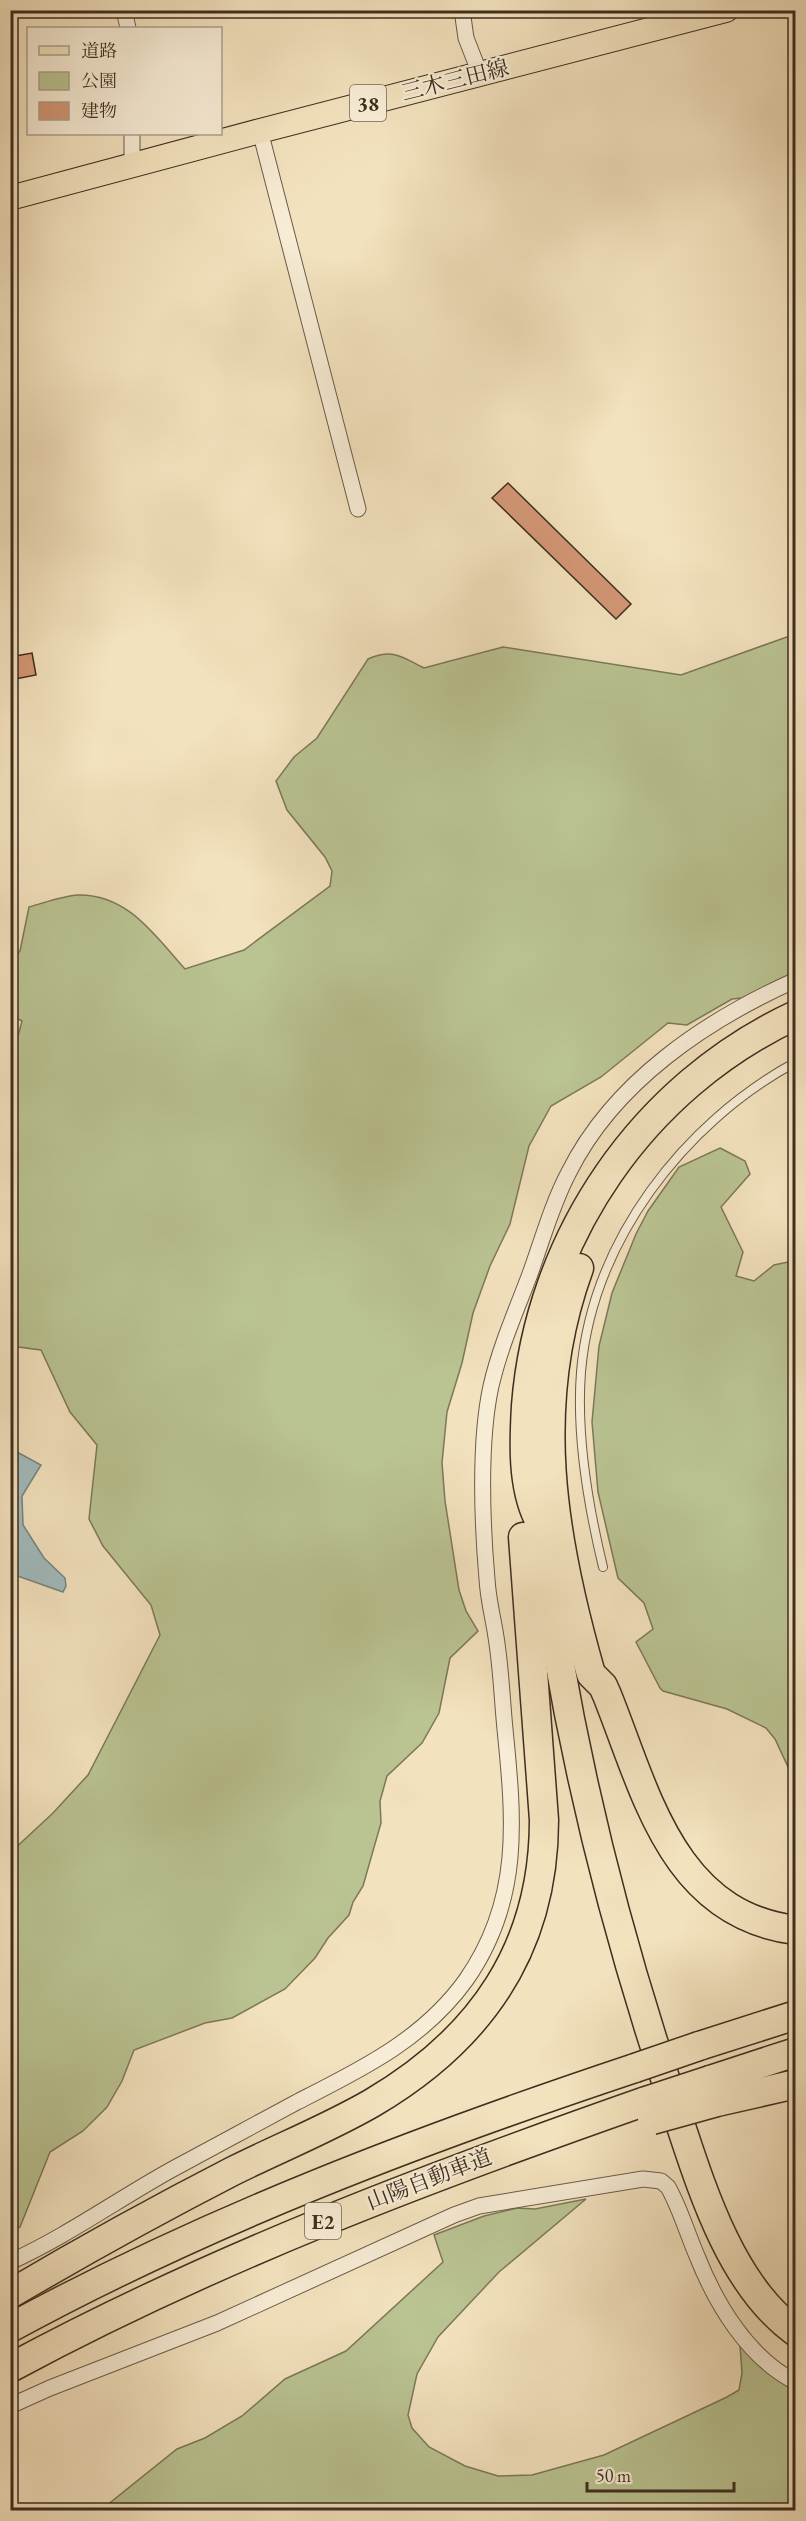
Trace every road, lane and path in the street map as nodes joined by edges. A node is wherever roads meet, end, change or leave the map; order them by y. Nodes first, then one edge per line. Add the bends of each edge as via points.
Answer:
1 (124, 10) edge
2 (462, 10) edge
3 (726, 10) edge
4 (128, 27) edge
5 (480, 74) junction
6 (260, 131) junction
7 (132, 135) edge
8 (132, 165) junction
9 (10, 198) edge
10 (358, 509) dead end
11 (795, 980) edge
12 (795, 1014) edge
13 (795, 1035) edge
14 (795, 1062) edge
15 (529, 1500) junction
16 (603, 1567) dead end
17 (591, 1674) junction
18 (795, 1930) edge
19 (795, 2015) edge
20 (795, 2052) edge
21 (795, 2084) edge
22 (714, 2091) junction
23 (10, 2262) edge
24 (10, 2295) edge
25 (795, 2307) edge
26 (10, 2328) edge
27 (795, 2332) edge
28 (18, 2364) edge
29 (795, 2382) edge
30 (10, 2406) edge

1 - 4 street
2 - 5 street via 466,38
3 - 5 main road, 三木三田線 / 38
5 - 6 main road, 三木三田線 / 38
6 - 8 main road, 三木三田線 / 38
6 - 10 street
7 - 8 street
8 - 9 main road, 三木三田線 / 38
11 - 23 street via 739,1006 682,1043 597,1128 569,1172 499,1354 485,1431 485,1539 513,1803 513,1842 507,1887 488,1939 470,1973 428,2023 384,2055
12 - 15 highway via 724,1056 675,1095 636,1136 591,1201 559,1266 538,1328 526,1414
13 - 17 highway via 716,1084 658,1139 625,1180 602,1218 568,1297 553,1366 549,1443 563,1556
14 - 16 lane via 728,1108 688,1145 646,1196 604,1279 589,1330 581,1384 586,1471
15 - 24 highway via 522,1520 544,1840 530,1923 499,1986 465,2030 439,2055 385,2095 152,2213
15 - 27 highway via 538,1518 558,1654 586,1793 609,1891 652,2039 724,2238 758,2294
17 - 18 highway via 603,1686 660,1829 687,1870 733,1911 764,1924
17 - 25 highway via 586,1702 601,1780 627,1888 698,2123 735,2217 763,2270
19 - 26 highway, 山陽自動車道 / E2, bridge via 450,2133 296,2194 124,2270
20 - 22 highway, 山陽自動車道 / E2
21 - 22 highway
22 - 28 highway, 山陽自動車道 / E2, bridge via 471,2163 321,2221 159,2293
29 - 30 street via 756,2351 723,2308 705,2277 668,2187 661,2181 643,2179 479,2206 217,2323

